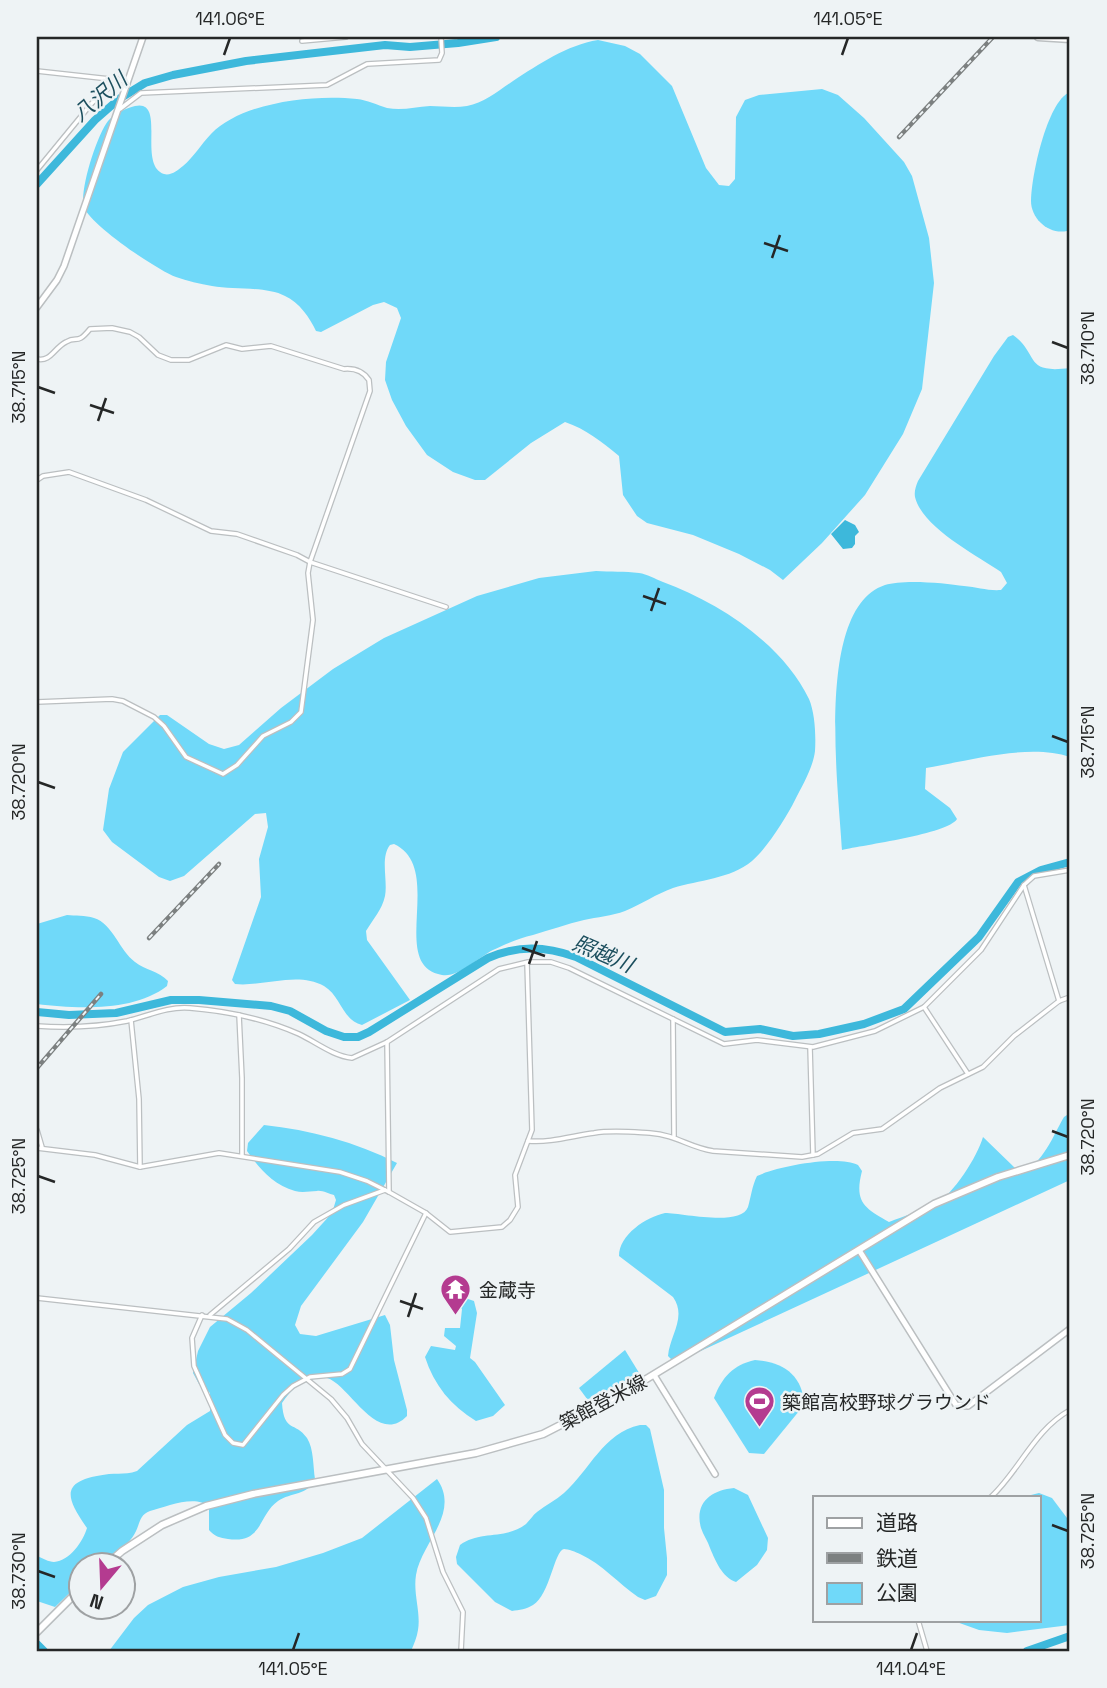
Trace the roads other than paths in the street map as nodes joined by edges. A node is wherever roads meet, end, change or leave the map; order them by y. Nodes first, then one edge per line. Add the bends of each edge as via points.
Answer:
1 (143, 37) edge
2 (346, 37) edge
3 (441, 37) edge
4 (1038, 37) edge
5 (1070, 39) edge
6 (302, 41) dead end
7 (37, 71) edge
8 (118, 79) junction
9 (128, 81) junction
10 (117, 110) junction
11 (37, 170) edge
12 (39, 299) edge
13 (37, 307) edge
14 (37, 359) edge
15 (37, 480) edge
16 (310, 562) junction
17 (446, 607) dead end
18 (37, 702) edge
19 (1070, 870) edge
20 (1024, 885) junction
21 (527, 962) junction
22 (1070, 997) edge
23 (1059, 1002) junction
24 (924, 1007) junction
25 (239, 1015) junction
26 (673, 1019) junction
27 (131, 1020) junction
28 (37, 1026) edge
29 (387, 1042) junction
30 (810, 1046) junction
31 (968, 1074) junction
32 (37, 1130) edge
33 (674, 1136) junction
34 (528, 1142) junction
35 (39, 1148) edge
36 (242, 1155) junction
37 (813, 1155) junction
38 (1070, 1155) edge
39 (140, 1167) junction
40 (387, 1191) junction
41 (426, 1213) junction
42 (859, 1250) junction
43 (37, 1298) edge
44 (202, 1315) junction
45 (210, 1316) junction
46 (1070, 1329) edge
47 (654, 1375) junction
48 (307, 1378) junction
49 (1070, 1410) edge
50 (388, 1470) junction
51 (715, 1474) dead end
52 (992, 1496) edge
53 (122, 1552) edge
54 (66, 1603) edge
55 (919, 1622) edge
56 (37, 1632) edge
57 (461, 1651) edge
58 (927, 1651) edge

1 - 9 street
2 - 6 street
3 - 10 street via 439,60 367,64 327,85 141,93
4 - 5 main road
7 - 8 street
8 - 9 street
8 - 11 street
9 - 10 street
10 - 12 street via 64,265
12 - 13 street
14 - 16 street via 50,357 65,342 81,339 90,329 112,328 130,332 171,360 189,360 226,345 242,349 271,346 366,375 370,391
15 - 16 street via 69,472 146,500 211,531 237,534
16 - 17 street
16 - 18 street via 313,620 301,712 292,722 263,736 226,773 190,759 154,717 123,701
19 - 20 street via 1034,876
20 - 23 street
20 - 24 street via 981,950
21 - 26 street via 569,968
21 - 29 street via 487,975
21 - 34 street
22 - 23 street
23 - 31 street via 983,1067
24 - 30 street via 875,1031
24 - 31 street
25 - 27 street via 180,1008
25 - 29 street via 294,1032 346,1057 360,1056
25 - 36 street
26 - 30 street via 724,1044 757,1040
26 - 33 street
27 - 28 street via 96,1026
27 - 39 street
29 - 40 street
30 - 37 street
31 - 37 street via 882,1129 853,1133
32 - 35 street
33 - 34 street via 598,1132
33 - 37 street via 713,1152
34 - 41 street via 515,1175 518,1207 502,1227 453,1233
35 - 39 street
36 - 39 street via 219,1153
36 - 40 street via 352,1175
38 - 42 main road, 築館登米線 via 960,1192 900,1222
40 - 41 street
40 - 45 street via 344,1205 314,1222
41 - 48 street via 350,1369
42 - 46 street via 956,1405 968,1406
42 - 47 main road, 築館登米線
43 - 44 street
44 - 45 street
44 - 48 street via 192,1338 194,1366 230,1441 237,1445 247,1442 283,1395
45 - 48 street via 241,1326
47 - 50 main road, 築館登米線 via 543,1434 477,1453
47 - 51 street
48 - 50 street via 339,1408 362,1444
49 - 52 street via 1024,1453
50 - 53 main road, 築館登米線 via 206,1506 162,1525
50 - 57 street via 426,1518 443,1572 463,1612
54 - 56 main road
55 - 58 street

